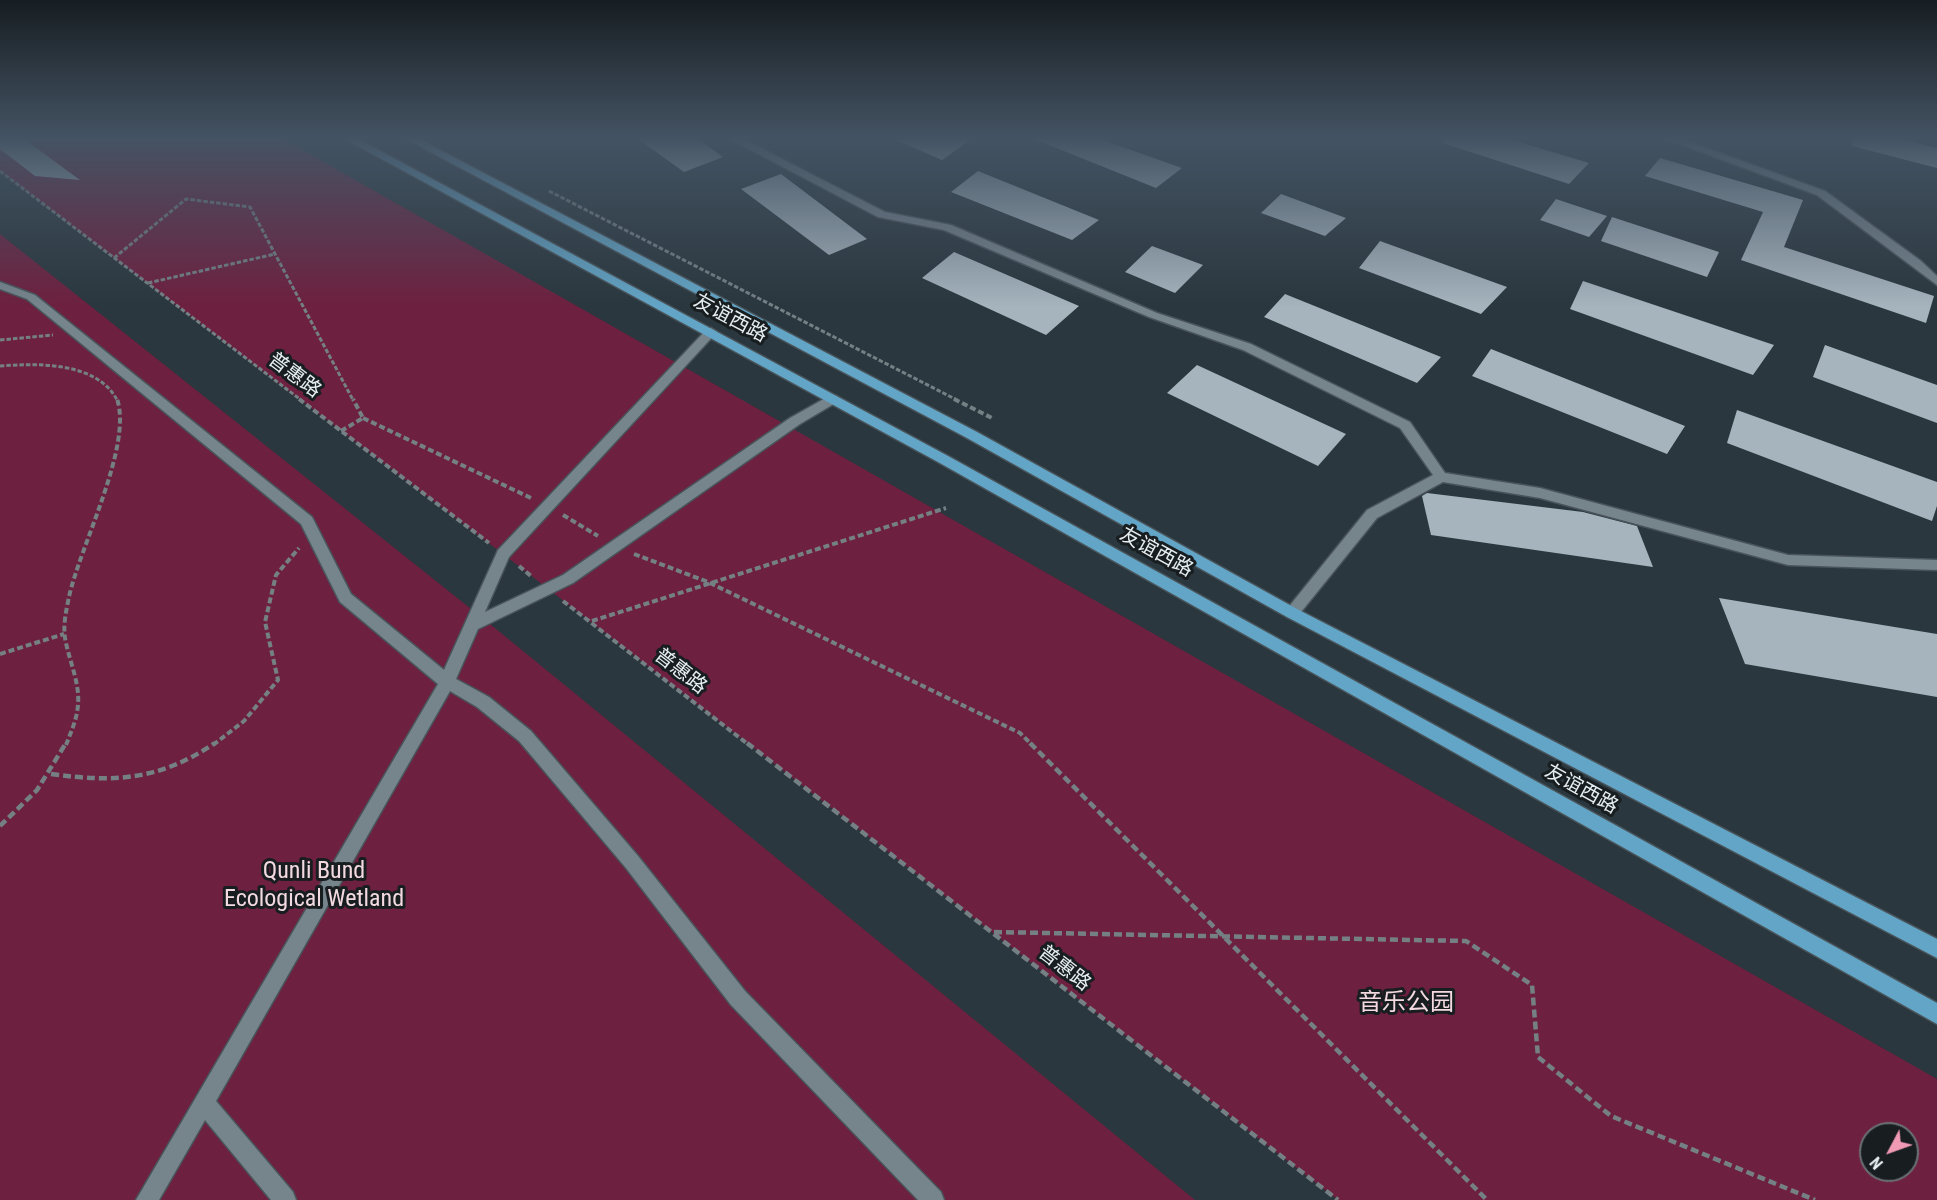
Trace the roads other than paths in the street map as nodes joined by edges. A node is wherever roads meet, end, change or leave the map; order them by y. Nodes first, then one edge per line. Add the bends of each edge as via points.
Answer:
1 (455, 195) edge
2 (517, 195) edge
3 (843, 195) edge
4 (1824, 195) edge
5 (1937, 282) edge
6 (0, 285) edge
7 (711, 332) junction
8 (834, 399) junction
9 (1441, 477) junction
10 (1937, 565) edge
11 (1292, 612) junction
12 (472, 625) junction
13 (447, 682) junction
14 (1937, 949) edge
15 (1937, 1014) edge
16 (204, 1103) junction
17 (147, 1200) edge
18 (285, 1200) edge
19 (933, 1200) edge

1 - 7 main road, 友谊西路
2 - 11 main road, 友谊西路 via 972,435
3 - 9 lane via 882,215 946,227 1153,315 1247,346 1405,425
4 - 5 lane
6 - 13 lane via 31,297 307,522 345,598
7 - 8 main road, 友谊西路
7 - 12 lane via 503,554
8 - 12 lane via 795,421 568,579
8 - 15 main road, 友谊西路
9 - 10 lane via 1539,493 1788,560
9 - 11 lane via 1372,514
11 - 14 main road, 友谊西路
12 - 13 lane
13 - 16 lane
13 - 19 lane via 483,702 525,736 632,862 738,998
16 - 17 lane
16 - 18 lane

